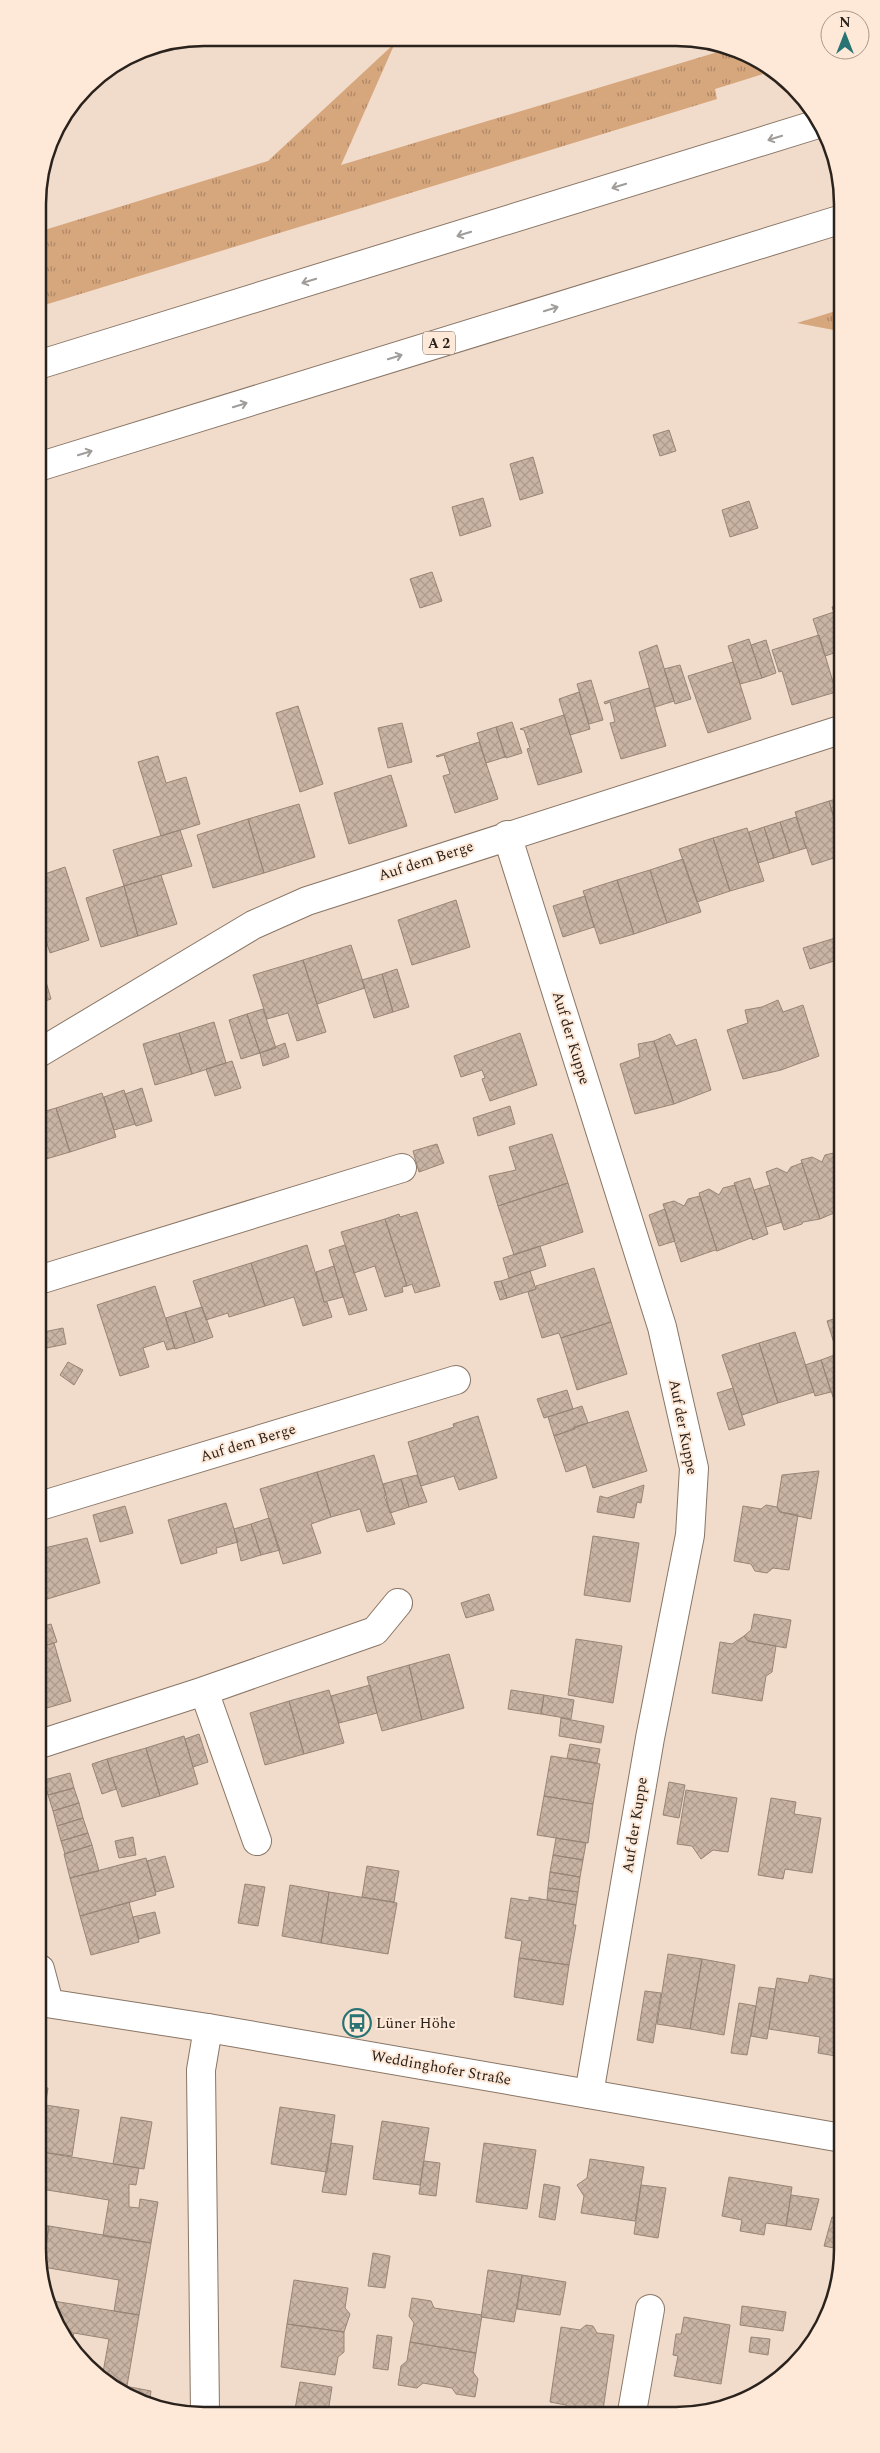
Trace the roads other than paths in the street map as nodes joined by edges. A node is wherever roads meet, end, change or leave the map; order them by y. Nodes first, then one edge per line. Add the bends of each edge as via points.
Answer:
1 (813, 125) edge
2 (834, 222) edge
3 (47, 362) edge
4 (47, 464) edge
5 (834, 732) edge
6 (507, 835) junction
7 (47, 1048) edge
8 (402, 1168) dead end
9 (46, 1278) edge
10 (456, 1380) dead end
11 (46, 1504) edge
12 (398, 1604) dead end
13 (204, 1691) junction
14 (46, 1742) edge
15 (257, 1842) dead end
16 (46, 2002) edge
17 (208, 2028) junction
18 (589, 2094) junction
19 (833, 2136) edge
20 (650, 2309) dead end
21 (205, 2407) edge
22 (633, 2407) edge

1 -> 3 main road
4 -> 2 main road, A 2
5 - 6 main road, Auf dem Berge
6 - 7 main road, Auf dem Berge via 307,901 253,925
6 - 18 main road, Auf der Kuppe via 662,1327 694,1468 690,1535 650,1738
8 - 9 main road
10 - 11 main road, Auf dem Berge
12 - 13 main road via 375,1631
13 - 14 main road
13 - 15 main road
16 - 17 main road, Weddinghofer Straße
17 - 18 main road, Weddinghofer Straße
17 - 21 main road via 201,2070
18 - 19 main road, Weddinghofer Straße
20 - 22 main road

